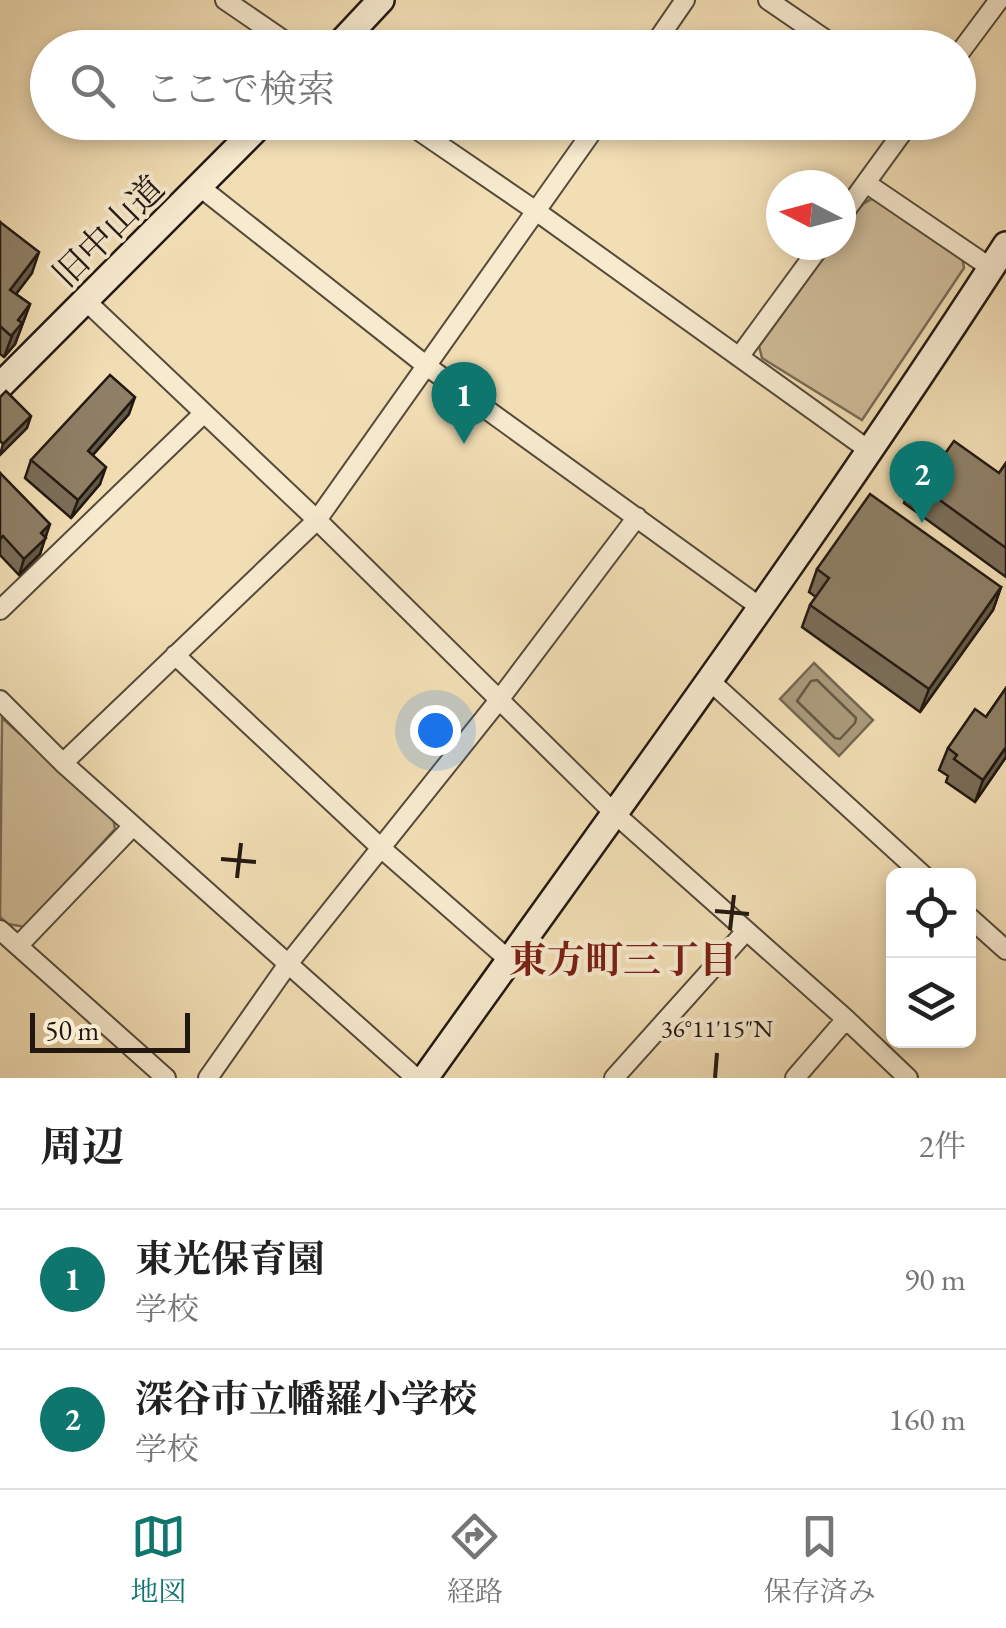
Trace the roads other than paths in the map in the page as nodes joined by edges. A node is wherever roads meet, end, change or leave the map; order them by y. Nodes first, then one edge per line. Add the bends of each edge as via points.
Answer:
1 (225, 0) edge
2 (381, 0) edge
3 (685, 0) edge
4 (768, 0) edge
5 (999, 0) edge
6 (269, 30) edge
7 (353, 30) edge
8 (664, 30) edge
9 (812, 30) edge
10 (976, 31) edge
11 (246, 140) edge
12 (432, 140) edge
13 (586, 140) edge
14 (897, 140) edge
15 (866, 182) junction
16 (200, 188) junction
17 (856, 196) edge
18 (536, 211) junction
19 (1006, 245) edge
20 (809, 260) edge
21 (991, 268) junction
22 (86, 302) junction
23 (739, 357) junction
24 (428, 366) junction
25 (0, 386) edge
26 (204, 413) junction
27 (870, 451) junction
28 (637, 517) junction
29 (317, 520) junction
30 (760, 607) junction
31 (0, 610) edge
32 (176, 655) junction
33 (710, 681) junction
34 (0, 700) edge
35 (500, 700) junction
36 (63, 763) junction
37 (614, 813) junction
38 (133, 826) junction
39 (381, 848) junction
40 (915, 868) edge
41 (976, 923) edge
42 (0, 930) edge
43 (746, 931) junction
44 (18, 946) junction
45 (1006, 950) edge
46 (509, 960) junction
47 (288, 964) junction
48 (846, 1019) junction
49 (166, 1078) edge
50 (208, 1078) edge
51 (416, 1078) edge
52 (425, 1078) edge
53 (614, 1078) edge
54 (794, 1078) edge
55 (908, 1078) edge

1 - 6 street
2 - 7 street
3 - 8 street
4 - 9 street
5 - 10 street
11 - 16 street, 旧中山道
12 - 18 street
13 - 18 street
14 - 15 street
15 - 17 street
15 - 21 street
16 - 22 street, 旧中山道
16 - 24 street
18 - 23 street
18 - 24 street
19 - 21 street
20 - 23 street
21 - 27 street
22 - 25 street, 旧中山道
22 - 26 street
23 - 27 street
24 - 28 street
24 - 29 street
26 - 29 street
26 - 31 street
27 - 30 street
28 - 30 street
28 - 35 street
29 - 32 street
29 - 35 street
30 - 33 street
32 - 36 street
32 - 39 street
33 - 37 street
33 - 40 street
34 - 36 street
35 - 37 street
35 - 39 street
36 - 38 street
37 - 43 street
37 - 46 street
38 - 44 street
38 - 47 street
39 - 46 street
39 - 47 street
41 - 45 street
42 - 44 street
43 - 48 street
43 - 53 street
44 - 49 street
46 - 52 street
47 - 50 street
47 - 51 street
48 - 54 street
48 - 55 street

